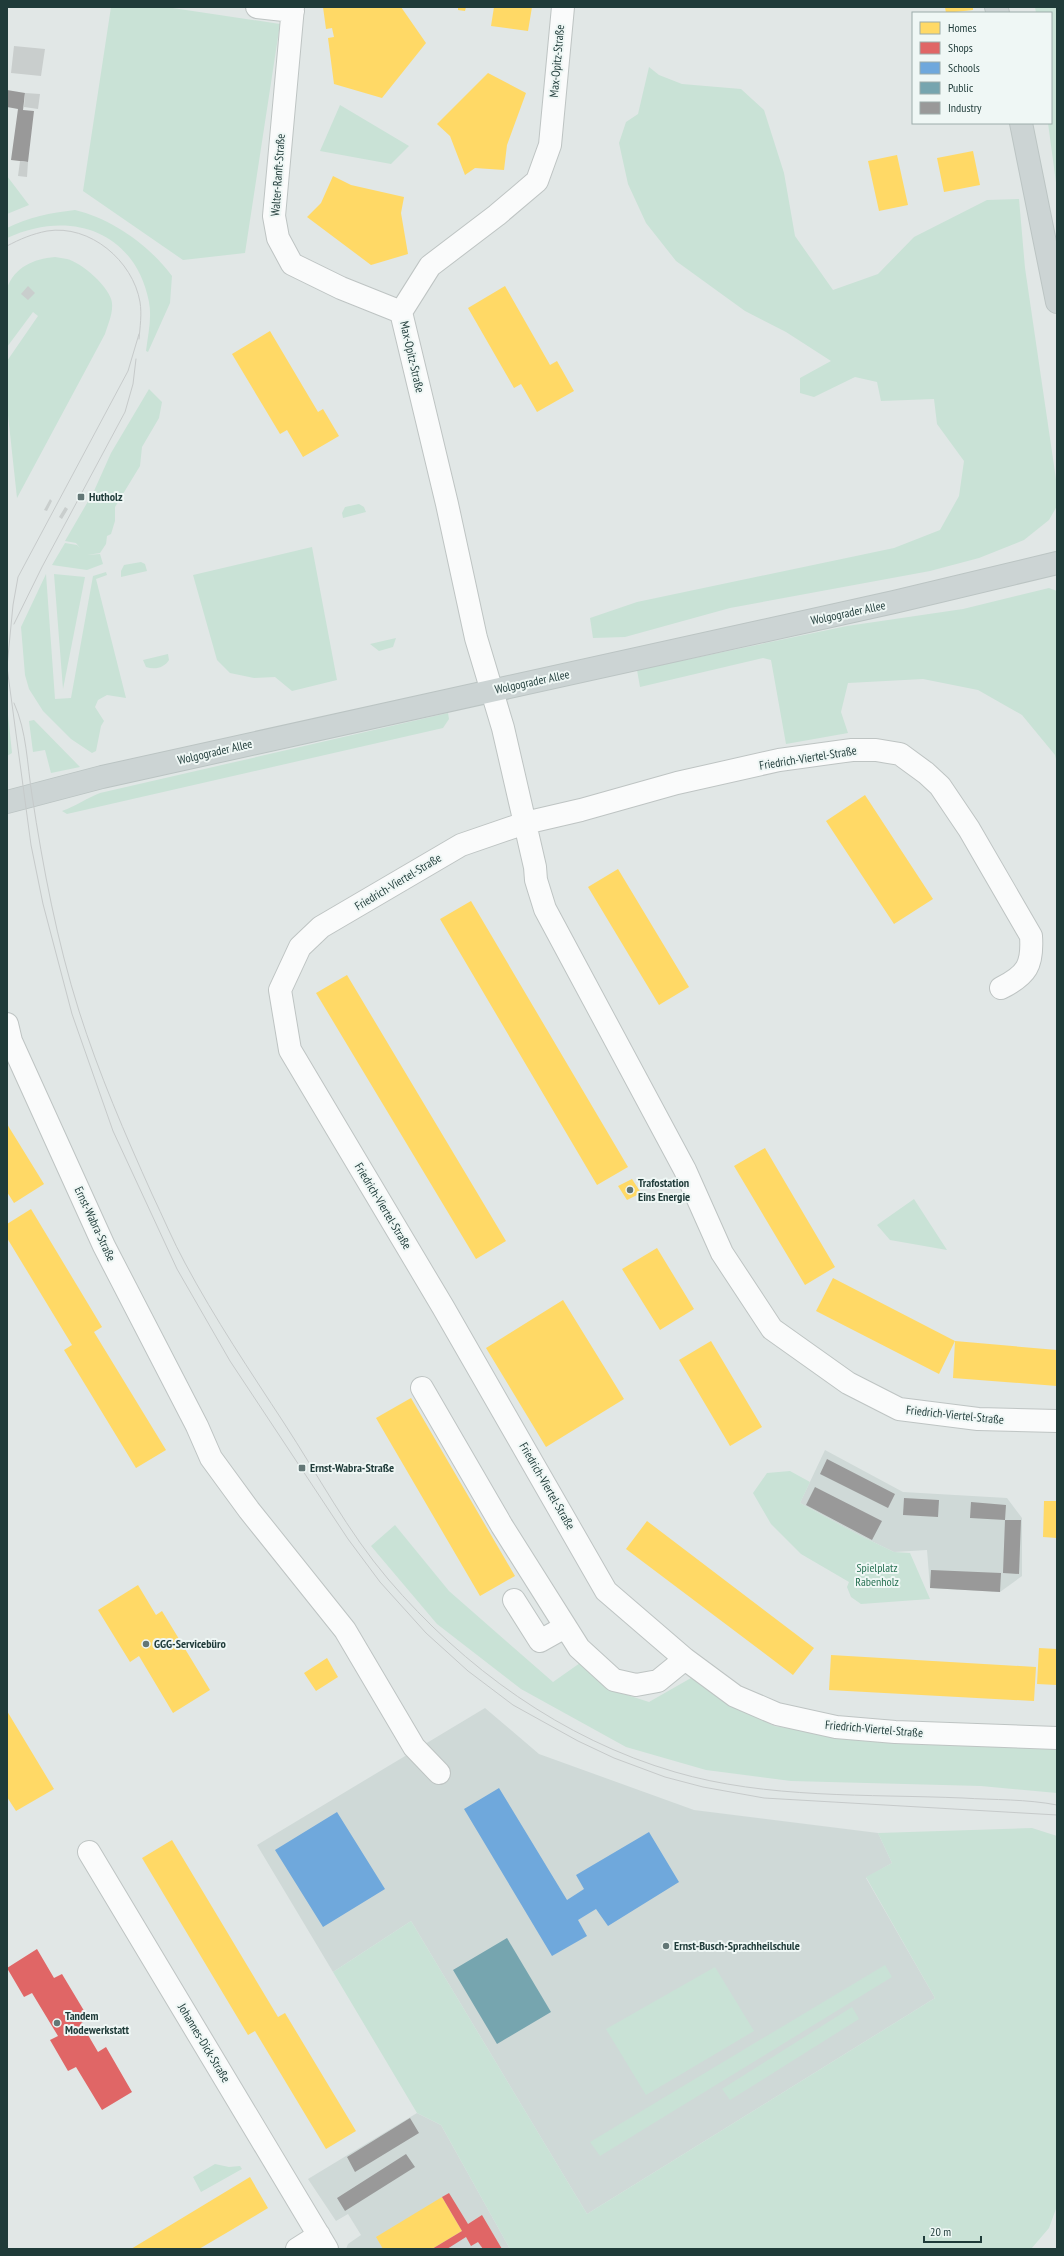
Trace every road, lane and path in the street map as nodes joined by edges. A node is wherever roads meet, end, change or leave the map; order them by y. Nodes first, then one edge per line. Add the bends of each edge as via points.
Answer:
1 (257, 7) edge
2 (563, 7) edge
3 (293, 9) edge
4 (1021, 124) edge
5 (1057, 302) edge
6 (401, 312) junction
7 (1057, 563) edge
8 (493, 690) junction
9 (7, 802) edge
10 (525, 823) junction
11 (1002, 988) dead end
12 (7, 1024) edge
13 (422, 1388) dead end
14 (1053, 1420) edge
15 (514, 1600) dead end
16 (565, 1627) junction
17 (685, 1659) junction
18 (1057, 1738) edge
19 (439, 1773) dead end
20 (90, 1852) dead end
21 (323, 2242) edge
22 (297, 2249) edge

1 - 3 street, Walter-Ranft-Straße
2 - 6 street, Max-Opitz-Straße via 550,145 537,180 497,215 430,266
3 - 6 street, Walter-Ranft-Straße via 274,216 278,238 292,264 341,288
4 - 5 main road
6 - 8 street, Max-Opitz-Straße via 476,638
7 - 8 main road, Wolgograder Allee via 894,602
8 - 9 main road, Wolgograder Allee via 102,777
8 - 10 street, Friedrich-Viertel-Straße
10 - 11 street, Friedrich-Viertel-Straße via 677,783 779,760 852,750 900,754 940,786 969,829 1031,936 1030,965 1016,981
10 - 14 street, Friedrich-Viertel-Straße via 536,867 536,880 545,909 685,1170 722,1253 772,1330 848,1383 899,1409 978,1419
10 - 17 street, Friedrich-Viertel-Straße via 461,845 321,928 300,947 280,990 290,1050 443,1307 606,1591
12 - 19 street, Ernst-Wabra-Straße via 11,1041 104,1246 211,1458 345,1630 414,1747
13 - 16 street via 502,1526
15 - 16 street via 540,1641
16 - 17 street via 579,1648 614,1680 636,1685 658,1681
17 - 18 street, Friedrich-Viertel-Straße via 735,1696 777,1714 836,1727 896,1732
20 - 21 street, Johannes-Dick-Straße
21 - 22 street, Johannes-Dick-Straße

